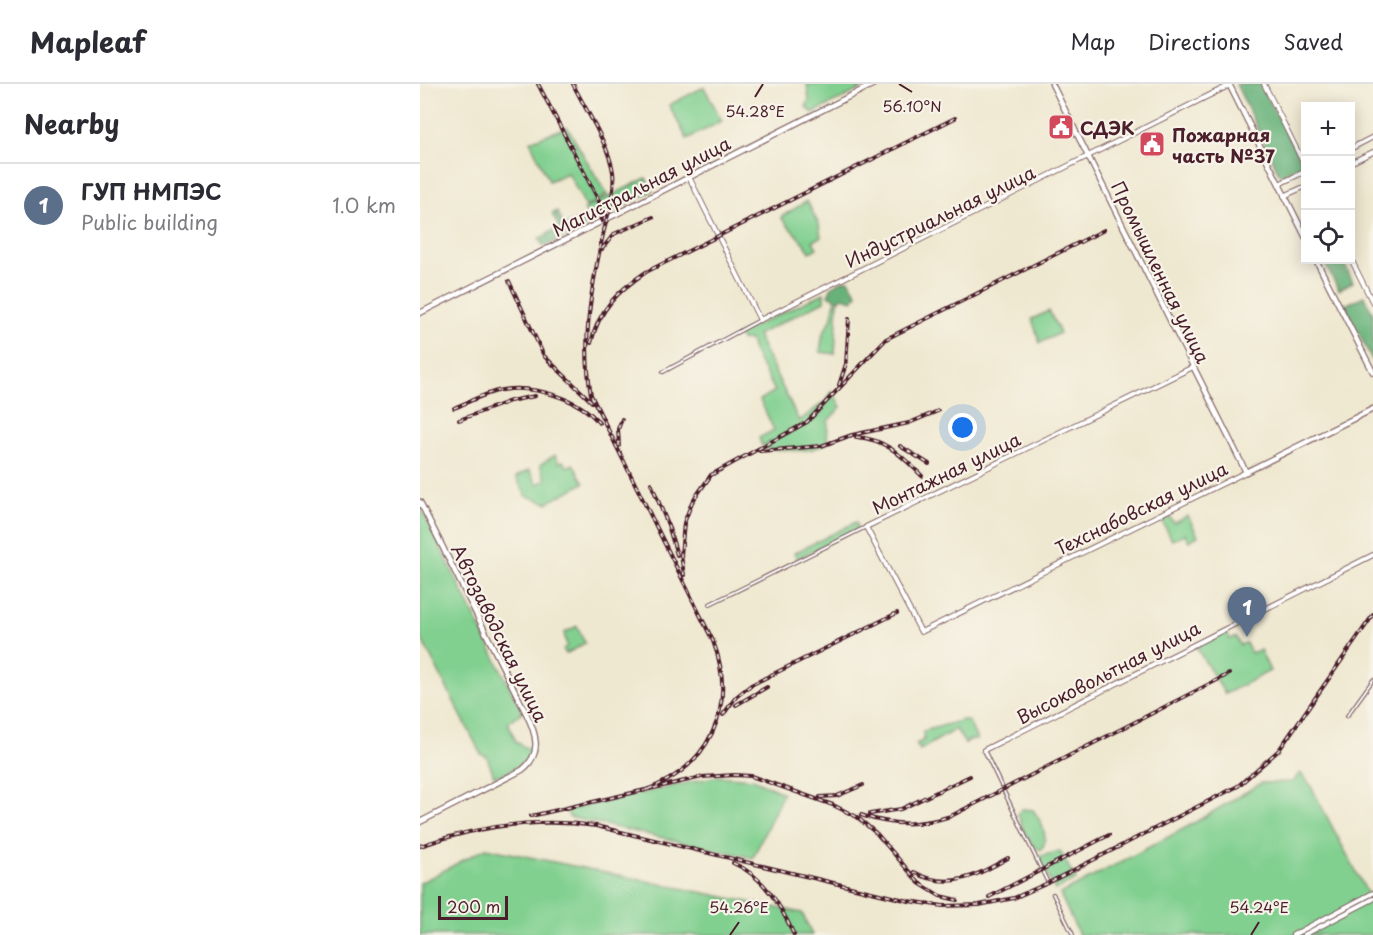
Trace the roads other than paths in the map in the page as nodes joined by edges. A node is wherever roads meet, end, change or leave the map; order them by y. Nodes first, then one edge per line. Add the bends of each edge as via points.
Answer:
1 (874, 84) edge
2 (1052, 84) edge
3 (1264, 84) edge
4 (1230, 85) edge
5 (1373, 137) edge
6 (1355, 146) edge
7 (1373, 152) edge
8 (1089, 157) junction
9 (1355, 161) edge
10 (1301, 162) edge
11 (1301, 172) edge
12 (689, 177) junction
13 (1279, 184) junction
14 (1301, 188) edge
15 (1284, 196) junction
16 (1301, 230) edge
17 (1318, 264) edge
18 (1354, 264) edge
19 (1373, 303) edge
20 (420, 313) edge
21 (760, 320) junction
22 (1193, 367) junction
23 (663, 372) dead end
24 (1373, 372) edge
25 (1373, 409) edge
26 (1246, 472) junction
27 (420, 502) edge
28 (866, 528) junction
29 (1373, 555) edge
30 (710, 604) dead end
31 (1373, 680) edge
32 (1347, 716) dead end
33 (984, 750) joint
34 (420, 822) edge
35 (1048, 884) dead end
36 (1373, 892) edge
37 (1053, 894) dead end
38 (1373, 899) edge
39 (1073, 935) edge
40 (1293, 935) edge
41 (1304, 935) edge

1 - 12 main road, Магистральная улица
2 - 8 main road, Промышленная улица
3 - 10 street
4 - 8 street, Индустриальная улица
4 - 13 main road
5 - 6 street
7 - 9 street
8 - 21 street, Индустриальная улица
8 - 22 main road, Промышленная улица
11 - 13 street
12 - 20 main road, Магистральная улица
12 - 21 street
13 - 15 main road
14 - 15 street
15 - 16 main road
17 - 24 main road
18 - 19 street
21 - 23 street, Индустриальная улица
22 - 26 main road, Промышленная улица
22 - 28 street, Монтажная улица
25 - 26 main road, Техснабовская улица
26 - 28 street, Техснабовская улица via 921,632
27 - 34 main road, Автозаводская улица via 526,713 537,744 522,770
28 - 30 street, Монтажная улица
29 - 33 street, Высоковольтная улица
31 - 32 street
33 - 35 street
36 - 40 street
37 - 39 street
38 - 41 street

